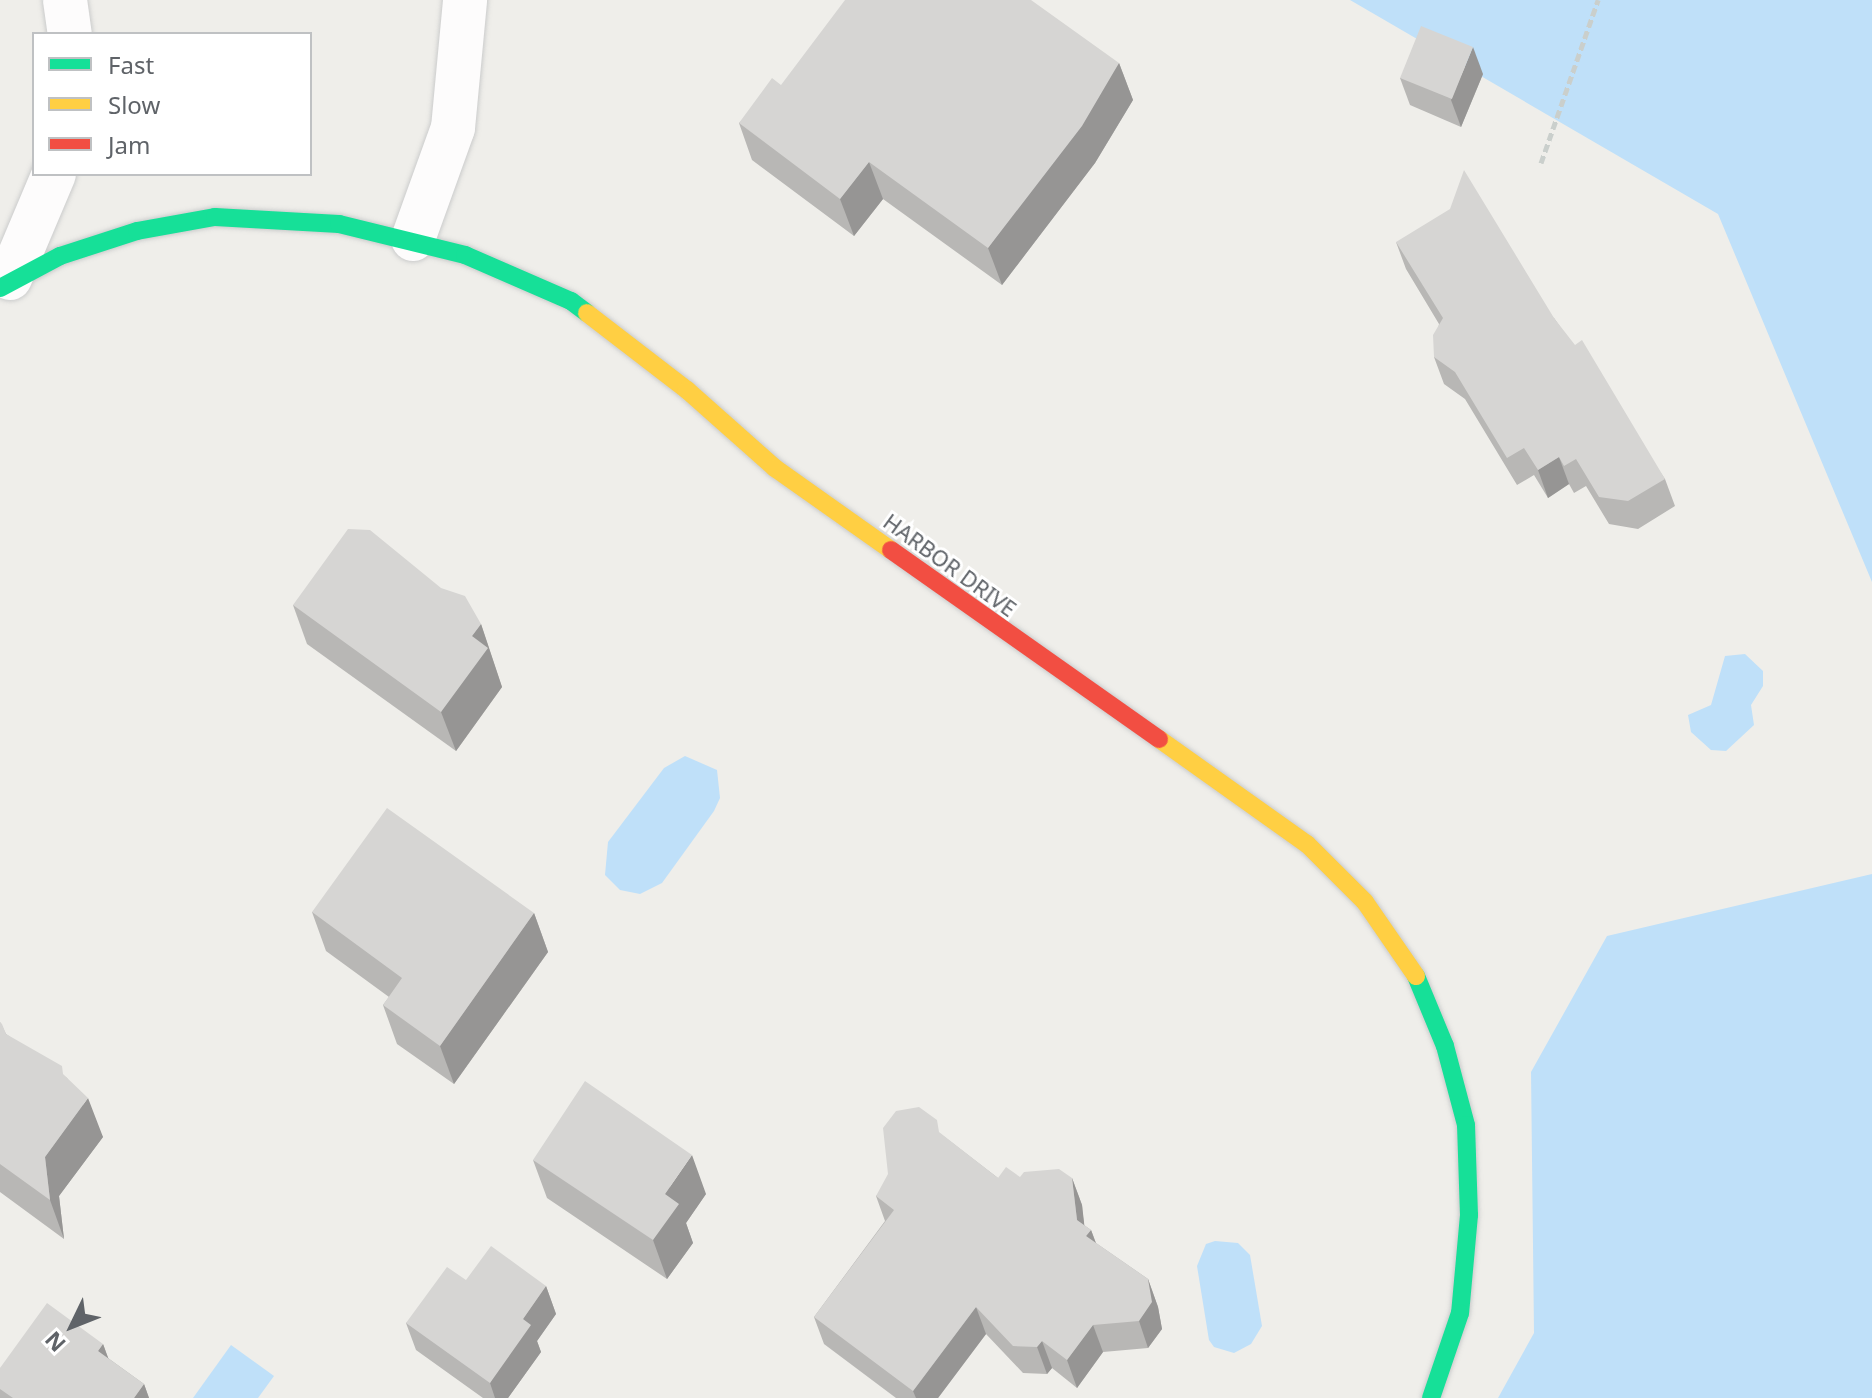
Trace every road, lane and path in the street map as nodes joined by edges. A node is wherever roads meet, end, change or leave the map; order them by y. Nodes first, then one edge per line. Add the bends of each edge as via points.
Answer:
1 (65, 0) edge
2 (465, 0) edge
3 (1598, 0) edge
4 (70, 32) edge
5 (1541, 163) dead end
6 (53, 176) edge
7 (413, 239) junction
8 (5, 283) edge
9 (1431, 1398) edge

1 - 4 street
2 - 7 street via 453,128
3 - 5 path
6 - 8 street
7 - 8 street, HARBOR DRIVE via 339,224 215,217 137,231
7 - 9 street, HARBOR DRIVE via 465,255 571,301 687,390 775,468 1307,844 1365,902 1415,974 1445,1046 1466,1125 1469,1215 1460,1313

